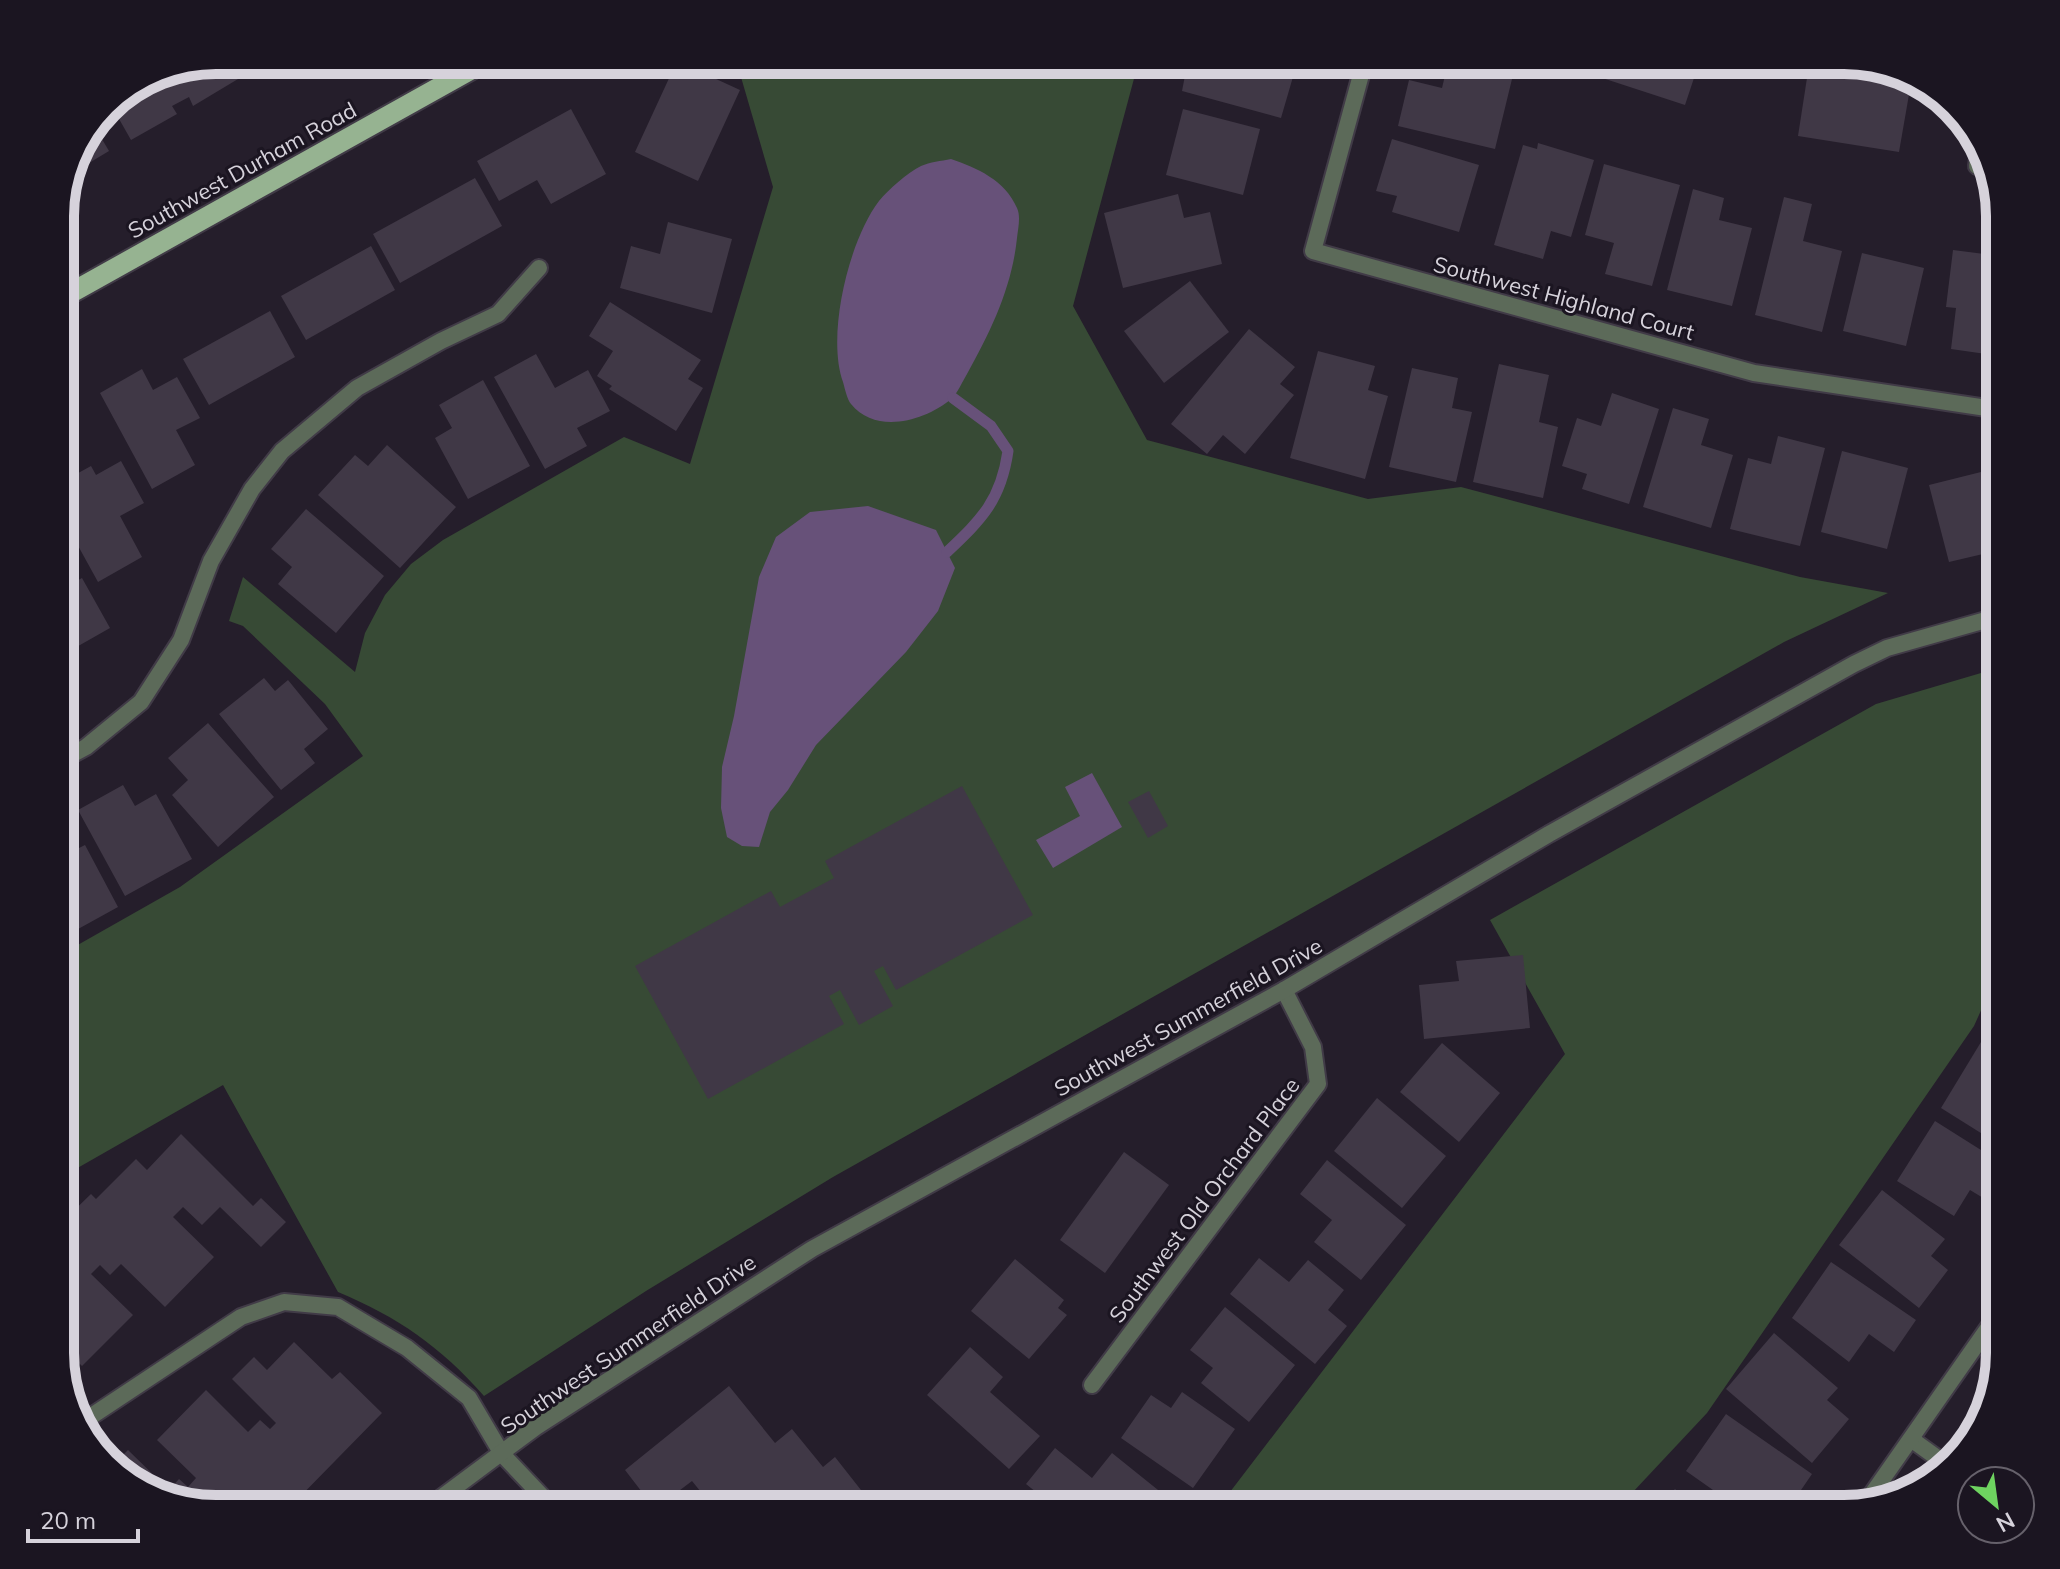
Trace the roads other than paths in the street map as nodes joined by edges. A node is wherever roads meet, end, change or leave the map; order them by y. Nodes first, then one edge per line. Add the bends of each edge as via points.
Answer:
1 (463, 74) edge
2 (1361, 74) edge
3 (539, 268) dead end
4 (74, 291) edge
5 (1986, 408) edge
6 (1986, 620) edge
7 (74, 753) edge
8 (1284, 990) junction
9 (1986, 1331) edge
10 (1092, 1385) dead end
11 (90, 1417) edge
12 (1911, 1439) junction
13 (502, 1454) junction
14 (1939, 1459) edge
15 (1874, 1491) edge
16 (445, 1495) edge
17 (541, 1495) edge

1 - 4 main road, Southwest Durham Road
2 - 5 street, Southwest Highland Court via 1313,251 1754,373
3 - 7 street via 498,314 357,388 282,451 252,489 211,561 181,640 141,702
6 - 8 street, Southwest Summerfield Drive via 1887,648 1854,664 1562,826
8 - 10 street, Southwest Old Orchard Place via 1313,1047 1318,1084
8 - 13 street, Southwest Summerfield Drive via 812,1249
9 - 12 street
11 - 13 street via 241,1317 284,1302 338,1307 407,1348 469,1398
12 - 14 street
12 - 15 street
13 - 16 street, Southwest Summerfield Drive
13 - 17 street

